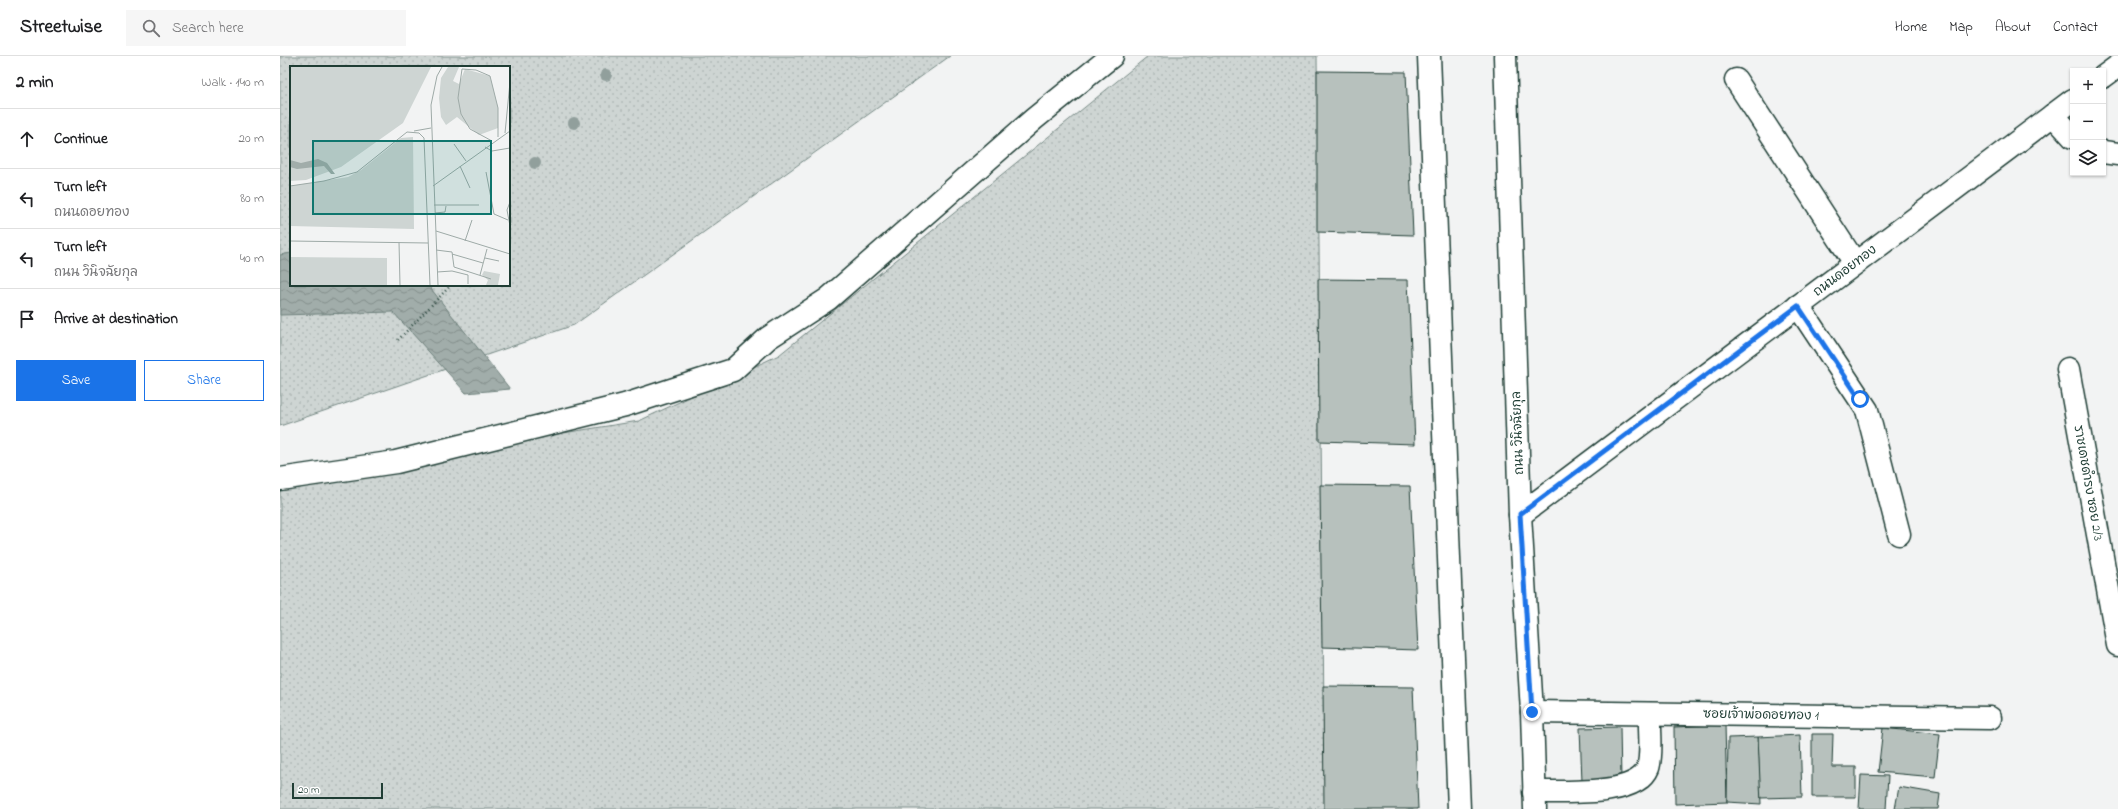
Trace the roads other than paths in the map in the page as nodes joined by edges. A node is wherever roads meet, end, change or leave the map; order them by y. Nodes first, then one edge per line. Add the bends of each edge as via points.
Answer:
1 (1112, 56) edge
2 (1429, 56) edge
3 (1505, 56) edge
4 (2118, 66) edge
5 (2106, 75) edge
6 (1736, 80) dead end
7 (2070, 102) edge
8 (2053, 115) junction
9 (2070, 134) edge
10 (2106, 152) edge
11 (2118, 154) edge
12 (1855, 263) junction
13 (1798, 306) junction
14 (2068, 369) dead end
15 (280, 479) edge
16 (1520, 514) junction
17 (1899, 534) dead end
18 (2118, 645) edge
19 (1532, 712) junction
20 (1990, 718) dead end
21 (1650, 725) dead end
22 (1535, 801) edge
23 (1459, 809) edge

1 - 15 street via 1034,119 828,299 768,338 733,370 625,405 396,462
2 - 23 street
3 - 16 street, ถนน วินิจฉัยกุล
4 - 5 street
6 - 12 street
7 - 8 street, ถนนดอยทอง
8 - 9 street
8 - 12 street, ถนนดอยทอง
10 - 11 street
12 - 13 street, ถนนดอยทอง
13 - 16 street, ถนนดอยทอง
13 - 17 street via 1867,410
14 - 18 street, ราชเดชดำรง ซอย 2/3
16 - 19 street, ถนน วินิจฉัยกุล
19 - 20 street, ซอยเจ้าพ่อดอยทอง 1
19 - 22 street, ถนน วินิจฉัยกุล
21 - 22 street via 1648,769 1638,781 1619,789

